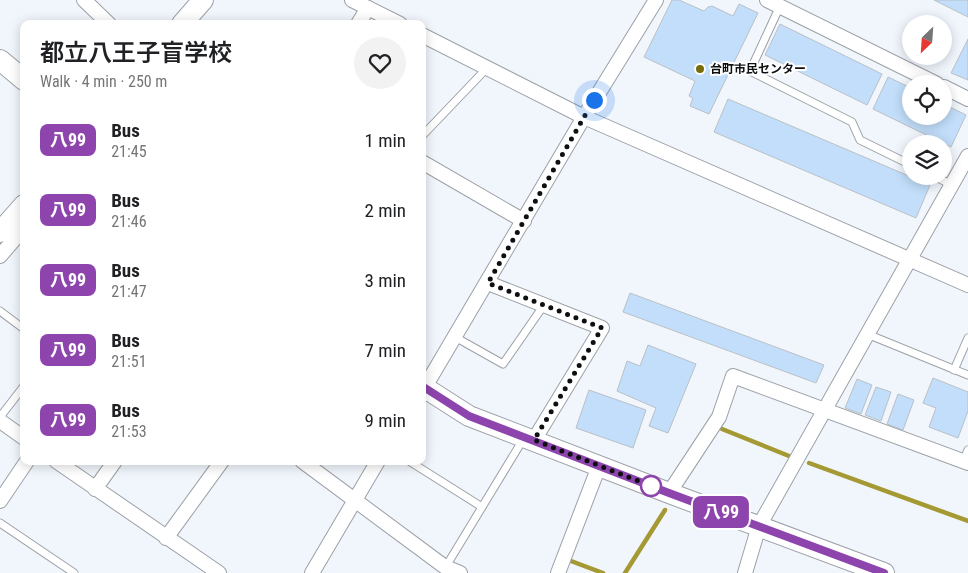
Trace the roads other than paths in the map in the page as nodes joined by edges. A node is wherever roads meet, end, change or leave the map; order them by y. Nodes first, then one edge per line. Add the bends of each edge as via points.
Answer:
1 (84, 0) edge
2 (203, 0) edge
3 (352, 0) edge
4 (656, 0) edge
5 (767, 0) edge
6 (780, 6) junction
7 (368, 8) junction
8 (105, 20) edge
9 (186, 20) edge
10 (360, 20) edge
11 (392, 20) edge
12 (426, 37) edge
13 (0, 60) edge
14 (488, 67) junction
15 (919, 75) edge
16 (20, 77) edge
17 (952, 91) edge
18 (968, 99) edge
19 (584, 117) junction
20 (426, 132) edge
21 (968, 156) edge
22 (902, 161) edge
23 (426, 164) edge
24 (952, 185) joint
25 (20, 214) edge
26 (524, 221) junction
27 (12, 232) edge
28 (0, 256) edge
29 (910, 260) junction
30 (488, 283) junction
31 (968, 285) edge
32 (544, 305) junction
33 (0, 311) edge
34 (20, 326) edge
35 (867, 334) junction
36 (455, 337) junction
37 (968, 338) edge
38 (954, 370) junction
39 (968, 375) edge
40 (426, 384) edge
41 (20, 391) edge
42 (426, 391) edge
43 (824, 409) junction
44 (0, 417) edge
45 (0, 421) edge
46 (20, 435) edge
47 (529, 439) junction
48 (966, 458) edge
49 (24, 465) edge
50 (62, 465) edge
51 (112, 465) edge
52 (219, 465) edge
53 (307, 465) edge
54 (376, 465) edge
55 (415, 465) edge
56 (599, 466) junction
57 (95, 489) junction
58 (669, 493) junction
59 (0, 501) edge
60 (354, 501) junction
61 (482, 507) junction
62 (0, 523) edge
63 (759, 526) junction
64 (166, 538) junction
65 (444, 570) edge
66 (74, 573) edge
67 (219, 573) edge
68 (312, 573) edge
69 (460, 573) edge
70 (558, 573) edge
71 (745, 573) edge
72 (884, 573) edge

1 - 8 street
2 - 9 street
3 - 7 street
4 - 19 street
5 - 6 street
6 - 15 street
6 - 22 lane via 750,71 852,122 860,140
7 - 10 street
7 - 11 street
12 - 14 street
13 - 16 street
14 - 19 street
14 - 20 lane
17 - 18 street
19 - 26 street
19 - 29 street
21 - 24 street
23 - 26 street
24 - 29 street
25 - 27 street
26 - 30 street
27 - 28 street
29 - 31 street
29 - 35 street
30 - 32 street
30 - 36 street
32 - 36 lane via 503,364
32 - 47 street via 602,328
33 - 34 lane
35 - 38 lane
35 - 43 street
36 - 40 street
37 - 38 lane
38 - 39 lane
41 - 44 lane
42 - 47 street via 469,416
43 - 48 street
43 - 58 street via 733,376 719,418
43 - 63 street
45 - 46 street
47 - 56 street
47 - 61 lane
49 - 59 street
50 - 57 street
51 - 57 street
52 - 64 street
53 - 60 street
54 - 60 street
55 - 61 lane
56 - 58 street
56 - 70 street
57 - 64 street
58 - 63 street
60 - 65 street
60 - 68 street
61 - 65 lane
62 - 66 lane
63 - 71 street
63 - 72 street
64 - 67 street
65 - 69 street

